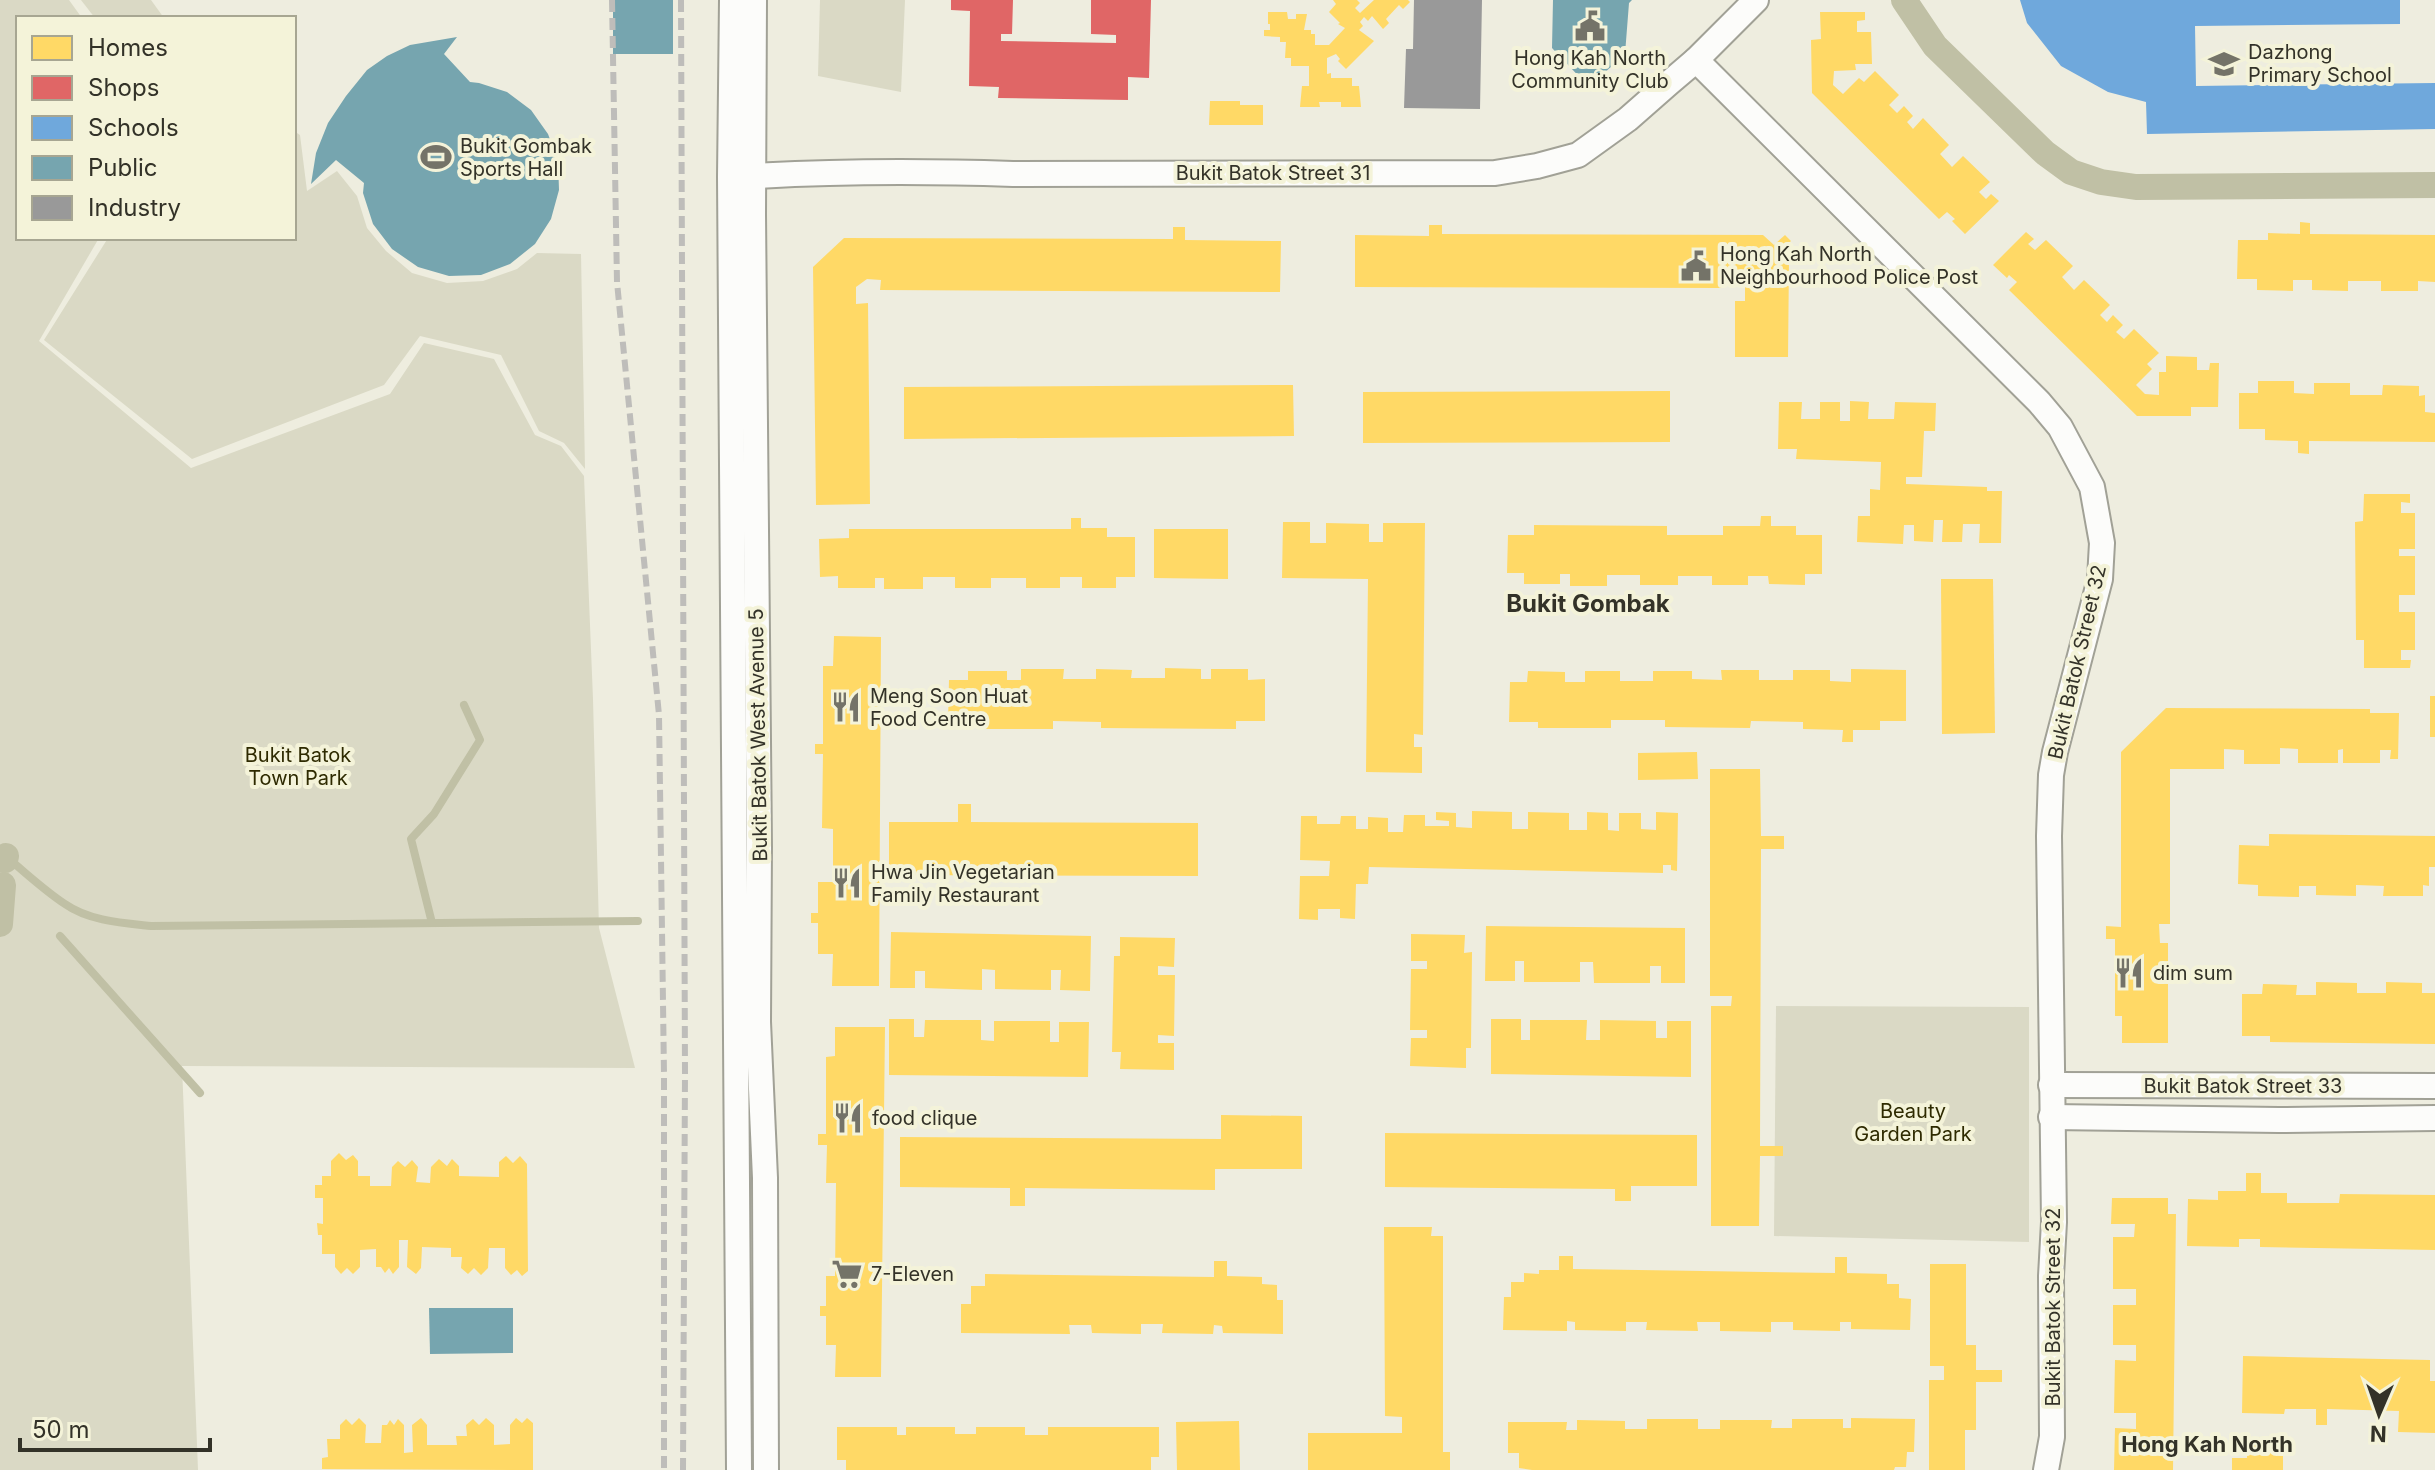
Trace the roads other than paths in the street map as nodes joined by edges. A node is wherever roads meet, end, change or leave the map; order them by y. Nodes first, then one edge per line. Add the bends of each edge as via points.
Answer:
1 (732, 0) edge
2 (754, 0) edge
3 (1756, 0) edge
4 (1696, 60) junction
5 (755, 176) junction
6 (730, 177) junction
7 (2051, 1085) junction
8 (2435, 1086) edge
9 (2051, 1117) junction
10 (2435, 1118) edge
11 (739, 1470) edge
12 (766, 1470) edge
13 (2046, 1470) edge

1 - 6 street, Bukit Batok West Avenue 5
2 - 5 street, Bukit Batok West Avenue 5
3 - 4 street, Bukit Batok Street 31
4 - 5 street, Bukit Batok Street 31 via 1578,155 1495,173
4 - 7 street, Bukit Batok Street 32 via 2039,402 2060,427 2092,487 2102,543 2100,579 2051,775
5 - 6 street, Bukit Batok Street 31
5 - 12 street, Bukit Batok West Avenue 5 via 758,1022 765,1178
6 - 11 street, Bukit Batok West Avenue 5
7 - 8 street, Bukit Batok Street 33
7 - 9 street, Bukit Batok Street 32
9 - 10 street, Bukit Batok Street 33
9 - 13 street, Bukit Batok Street 32 via 2052,1437

